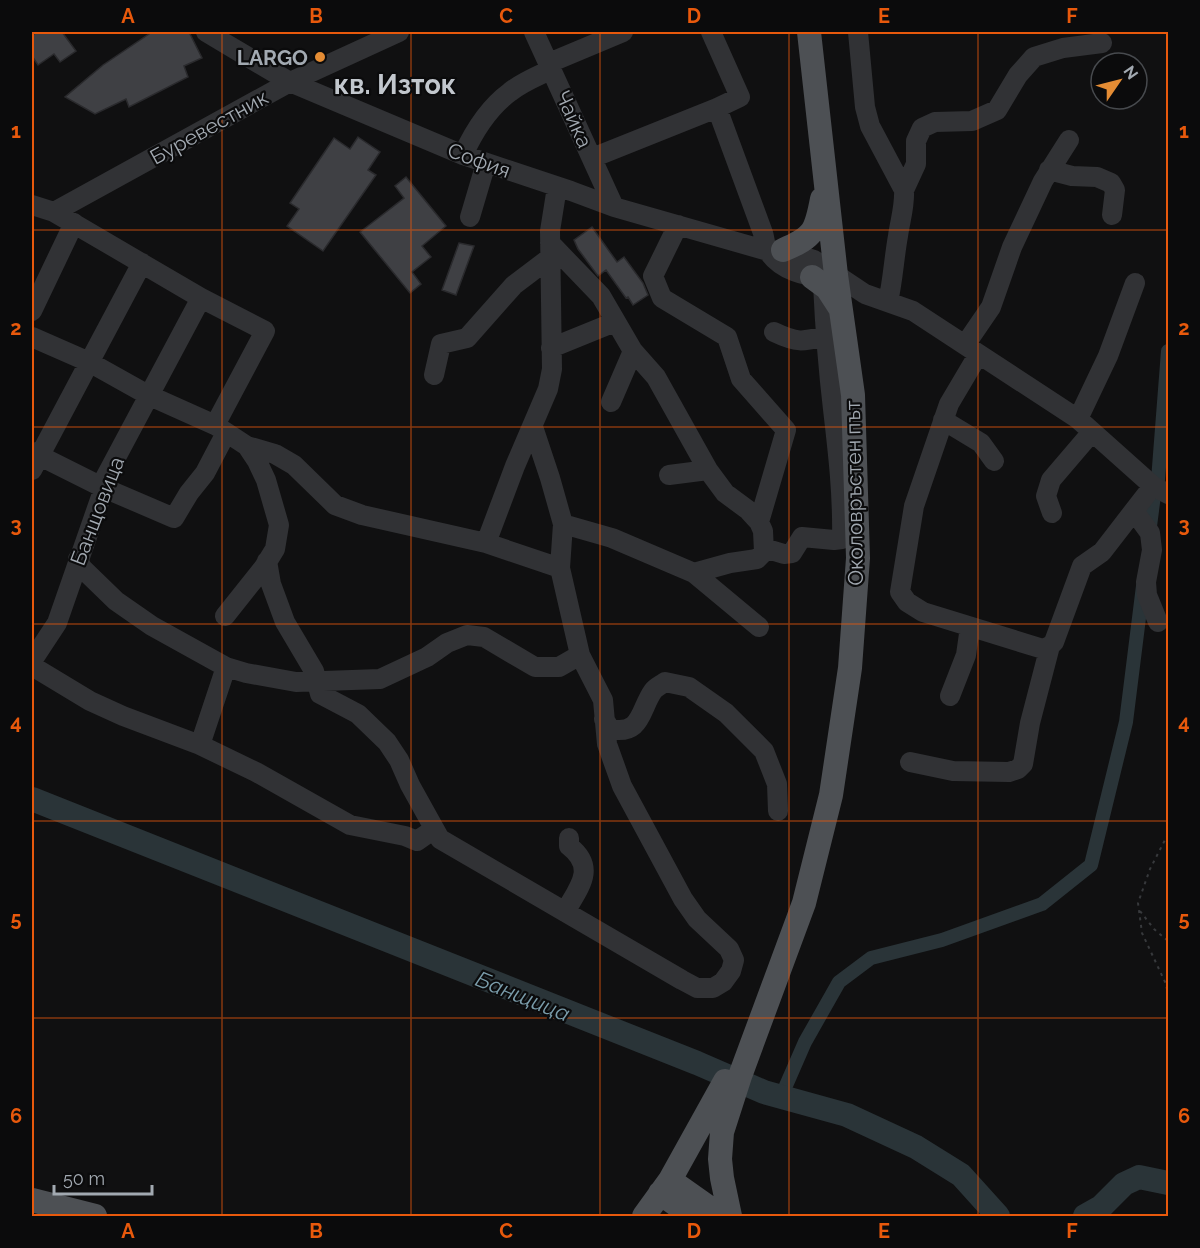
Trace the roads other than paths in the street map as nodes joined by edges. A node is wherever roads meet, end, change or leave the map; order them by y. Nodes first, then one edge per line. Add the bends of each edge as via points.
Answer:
1 (206, 32) edge
2 (399, 32) edge
3 (534, 32) edge
4 (620, 32) edge
5 (711, 32) edge
6 (809, 32) edge
7 (858, 32) edge
8 (1102, 43) dead end
9 (550, 66) junction
10 (290, 82) junction
11 (717, 108) junction
12 (1069, 140) dead end
13 (463, 155) junction
14 (592, 158) junction
15 (486, 163) junction
16 (1049, 170) junction
17 (826, 185) junction
18 (557, 187) junction
19 (904, 190) junction
20 (32, 205) edge
21 (614, 207) junction
22 (54, 212) junction
23 (1112, 215) dead end
24 (470, 217) dead end
25 (74, 223) junction
26 (678, 225) junction
27 (550, 250) junction
28 (776, 250) junction
29 (142, 263) junction
30 (824, 279) junction
31 (1135, 283) dead end
32 (201, 298) junction
33 (888, 302) junction
34 (32, 311) edge
35 (615, 322) junction
36 (774, 332) dead end
37 (826, 336) junction
38 (32, 337) edge
39 (552, 348) junction
40 (971, 350) junction
41 (633, 351) junction
42 (89, 362) junction
43 (434, 375) dead end
44 (148, 395) junction
45 (611, 402) dead end
46 (943, 420) junction
47 (1085, 426) junction
48 (532, 427) junction
49 (221, 429) junction
50 (247, 446) junction
51 (34, 459) edge
52 (994, 460) dead end
53 (708, 470) junction
54 (669, 475) dead end
55 (104, 488) junction
56 (1161, 490) edge
57 (1052, 513) dead end
58 (759, 522) junction
59 (1142, 522) junction
60 (563, 524) junction
61 (486, 543) junction
62 (764, 548) junction
63 (78, 559) junction
64 (267, 561) junction
65 (560, 568) junction
66 (694, 573) junction
67 (225, 615) dead end
68 (1158, 622) dead end
69 (759, 627) dead end
70 (970, 627) junction
71 (1050, 646) junction
72 (580, 655) junction
73 (32, 661) edge
74 (32, 666) edge
75 (226, 667) junction
76 (317, 682) junction
77 (950, 696) dead end
78 (604, 719) junction
79 (200, 745) junction
80 (910, 762) dead end
81 (778, 811) dead end
82 (434, 829) junction
83 (569, 838) dead end
84 (565, 912) junction
85 (713, 1128) junction
86 (665, 1186) junction
87 (32, 1200) edge
88 (95, 1216) edge
89 (644, 1216) edge
90 (692, 1216) edge
91 (721, 1216) edge
92 (730, 1216) edge

1 - 10 street, София
2 - 10 street, Буревестник
3 - 9 street, Чайка
4 - 9 street
5 - 11 street via 740,97
6 - 17 main road
7 - 19 street via 870,126
8 - 19 street via 1063,48 1035,57 1018,75 997,110 972,121 935,122 922,128 916,141 916,164
9 - 13 street via 511,91 475,129
9 - 14 street, Чайка
10 - 13 street, София
10 - 22 street, Буревестник
11 - 14 street
11 - 28 street via 763,233
12 - 16 street
13 - 15 street, София
14 - 21 street, Чайка
15 - 18 street, София
15 - 24 street
16 - 23 street via 1112,183
16 - 40 street via 1012,247
17 - 28 main road via 810,234 803,241
17 - 30 main road
18 - 21 street, София
18 - 27 street
19 - 33 street
20 - 22 street
21 - 26 street, София
22 - 25 street
25 - 29 street
25 - 34 street
26 - 28 street, София
26 - 58 street via 653,276 662,298 727,337 741,379 786,430
27 - 35 street via 601,296
27 - 39 street
27 - 43 street via 468,338 441,344
28 - 30 street, София via 814,260
29 - 32 street
29 - 42 street
30 - 33 street, София
30 - 37 street
30 - 85 main road, Околовръстен път via 842,310 852,395 858,558 850,668 831,795 804,903 732,1097
31 - 47 street
32 - 44 street, Банщовица
32 - 49 street via 265,331
33 - 40 street, София via 913,311
35 - 39 street
35 - 41 street
36 - 37 street via 802,342
37 - 62 street via 839,455 842,539 802,537 792,553 784,554
38 - 42 street
39 - 48 street via 548,389
40 - 46 street
40 - 47 street, София
41 - 45 street
41 - 53 street via 656,377
42 - 44 street
42 - 51 street
44 - 49 street
44 - 55 street, Банщовица via 105,478
46 - 52 street via 981,443
46 - 70 street via 914,506 900,592 923,612
47 - 56 street, София
47 - 57 street via 1051,480 1046,496
48 - 60 street
48 - 61 street
49 - 50 street
49 - 55 street via 205,474 174,518
50 - 61 street via 275,454 294,465 335,506
50 - 64 street via 267,480 279,525 275,549
51 - 55 street
53 - 54 street
53 - 58 street via 725,493
55 - 63 street, Банщовица
56 - 59 street
58 - 62 street via 764,531
59 - 68 street via 1152,550 1147,595
59 - 71 street via 1082,566
60 - 65 street
60 - 66 street via 612,538
61 - 65 street
62 - 66 street via 757,559
63 - 73 street, Банщовица via 57,623
63 - 75 street via 82,568 116,601
64 - 67 street
64 - 76 street via 285,622
65 - 72 street
66 - 69 street
70 - 71 street via 1042,649
70 - 77 street via 966,655
71 - 80 street via 1023,764 1018,769 953,771
72 - 76 street via 559,667 535,667 484,637 466,634 380,679
72 - 78 street via 603,700
74 - 79 street via 90,701
75 - 76 street via 246,674
75 - 79 street
76 - 82 street via 320,694 358,714 387,742
78 - 81 street via 610,729 628,729 642,717 655,689 665,682 689,687 726,713 764,751 777,784
78 - 84 street via 607,744 622,786 696,919 729,949 734,960 731,971 723,982 697,988
79 - 82 street via 350,825 417,841
82 - 84 street via 440,839
83 - 84 street via 569,846 585,866 582,881
85 - 86 main road
85 - 92 main road
86 - 89 main road
86 - 90 main road
86 - 91 main road
87 - 88 main road

